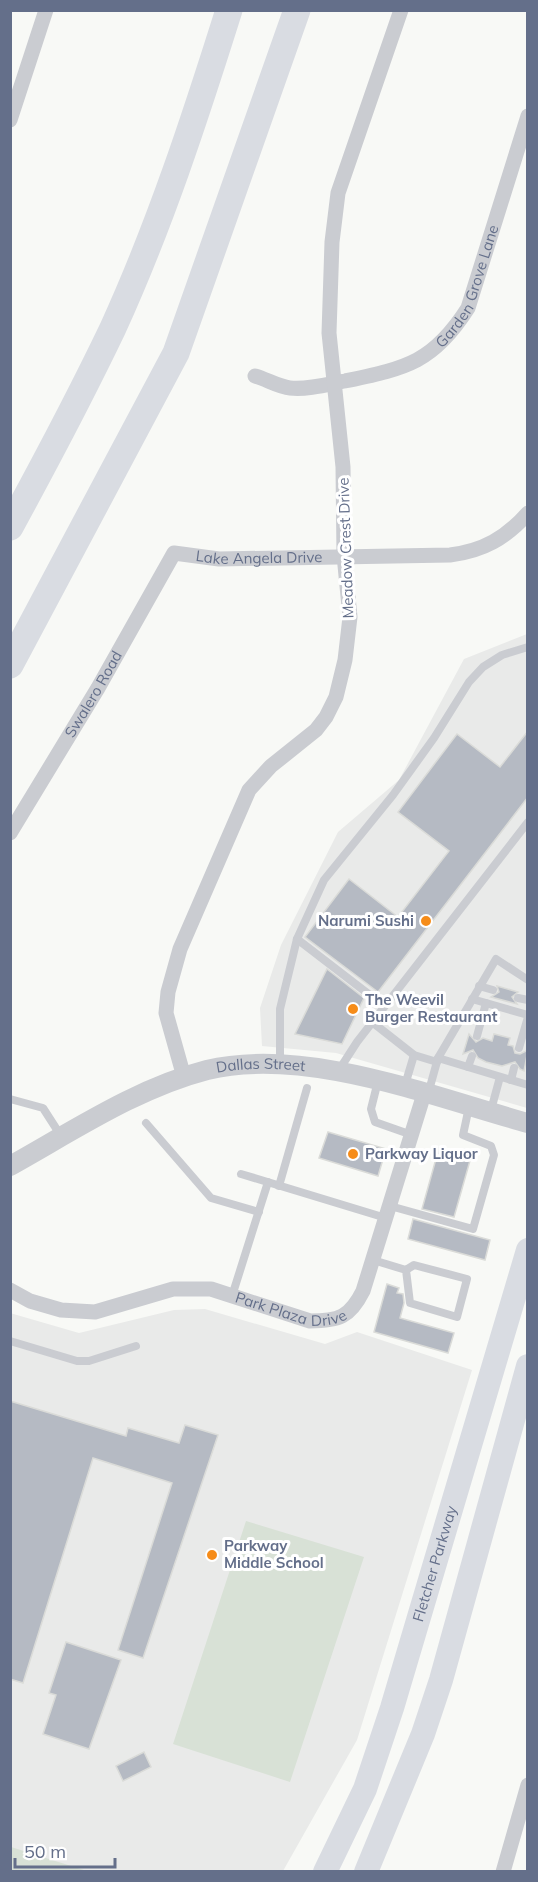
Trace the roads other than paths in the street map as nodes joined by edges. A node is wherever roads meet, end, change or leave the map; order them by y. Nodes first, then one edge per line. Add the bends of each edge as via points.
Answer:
1 (46, 10) edge
2 (229, 10) edge
3 (297, 10) edge
4 (401, 10) edge
5 (528, 116) edge
6 (10, 120) edge
7 (255, 375) dead end
8 (332, 384) junction
9 (528, 513) edge
10 (10, 527) edge
11 (174, 553) joint
12 (344, 555) junction
13 (528, 647) edge
14 (10, 665) edge
15 (528, 822) edge
16 (10, 833) edge
17 (297, 939) junction
18 (528, 980) edge
19 (479, 986) junction
20 (493, 990) dead end
21 (518, 998) dead end
22 (472, 999) junction
23 (528, 1000) edge
24 (486, 1003) junction
25 (384, 1006) junction
26 (528, 1016) edge
27 (372, 1022) junction
28 (477, 1036) dead end
29 (519, 1048) dead end
30 (414, 1055) junction
31 (471, 1056) dead end
32 (437, 1060) junction
33 (281, 1064) junction
34 (468, 1067) junction
35 (514, 1068) dead end
36 (339, 1070) junction
37 (184, 1077) junction
38 (500, 1077) junction
39 (511, 1080) junction
40 (378, 1081) junction
41 (528, 1085) edge
42 (307, 1088) dead end
43 (404, 1089) junction
44 (426, 1095) junction
45 (10, 1099) edge
46 (469, 1107) junction
47 (490, 1113) junction
48 (146, 1124) dead end
49 (528, 1124) edge
50 (412, 1135) junction
51 (62, 1137) junction
52 (10, 1166) edge
53 (241, 1174) dead end
54 (268, 1182) junction
55 (279, 1185) junction
56 (259, 1212) junction
57 (388, 1212) junction
58 (528, 1250) edge
59 (373, 1260) junction
60 (406, 1270) junction
61 (10, 1290) edge
62 (232, 1296) junction
63 (10, 1341) edge
64 (136, 1346) dead end
65 (528, 1366) edge
66 (528, 1785) edge
67 (326, 1872) edge
68 (366, 1872) edge
69 (503, 1872) edge

1 - 6 street
2 - 10 highway via 170,187 113,326
3 - 14 highway via 176,353
4 - 8 street, Meadow Crest Drive via 338,193 329,321
5 - 8 street, Garden Grove Lane via 468,308 453,331 408,366
7 - 8 street, Garden Grove Lane via 290,388
8 - 12 street, Meadow Crest Drive via 343,467
9 - 12 street, Lake Angela Drive via 514,529 486,546 462,554
11 - 12 street, Lake Angela Drive via 219,559
11 - 16 street, Swalero Road
12 - 37 street, Meadow Crest Drive via 350,617 345,660 332,707 316,730 271,766 249,790 199,903 171,980 166,1013
13 - 17 lane via 501,655 469,682 393,795 324,880
15 - 25 lane
17 - 25 lane
17 - 33 lane via 280,1009
18 - 19 lane via 496,959
19 - 20 lane
19 - 22 lane
21 - 23 lane
22 - 24 lane
22 - 32 lane
24 - 26 lane
24 - 28 lane
25 - 27 lane
26 - 29 lane
27 - 30 lane
27 - 36 lane
30 - 32 lane
30 - 43 lane
31 - 34 lane
32 - 34 lane
32 - 44 lane
33 - 36 street, Dallas Street
33 - 37 street, Dallas Street via 263,1062
34 - 38 lane
35 - 39 lane
36 - 40 street, Dallas Street
37 - 51 street, Dallas Street via 132,1099
38 - 39 lane
38 - 47 lane
39 - 41 lane
40 - 43 street, Dallas Street
40 - 50 lane via 370,1109 375,1122
42 - 55 lane
43 - 44 street, Dallas Street
44 - 46 street, Dallas Street
44 - 50 street, Park Plaza Drive
45 - 51 lane via 43,1108
46 - 47 street, Dallas Street
46 - 57 lane via 463,1135 494,1150 473,1229
47 - 49 street, Dallas Street
48 - 56 lane via 211,1198
50 - 57 street, Park Plaza Drive
51 - 52 street, Dallas Street
53 - 54 lane
54 - 55 lane
54 - 56 lane
55 - 57 lane
56 - 62 lane
57 - 59 street, Park Plaza Drive
58 - 67 main road, Fletcher Parkway via 392,1708 365,1789
59 - 60 lane
59 - 62 street, Park Plaza Drive via 355,1306 347,1315 325,1321 310,1321
60 - 60 lane via 414,1265 467,1279 457,1317 410,1303
61 - 62 street, Park Plaza Drive via 61,1310 94,1312 173,1289 212,1289
63 - 64 lane via 77,1361
65 - 68 main road via 441,1680
66 - 69 street

